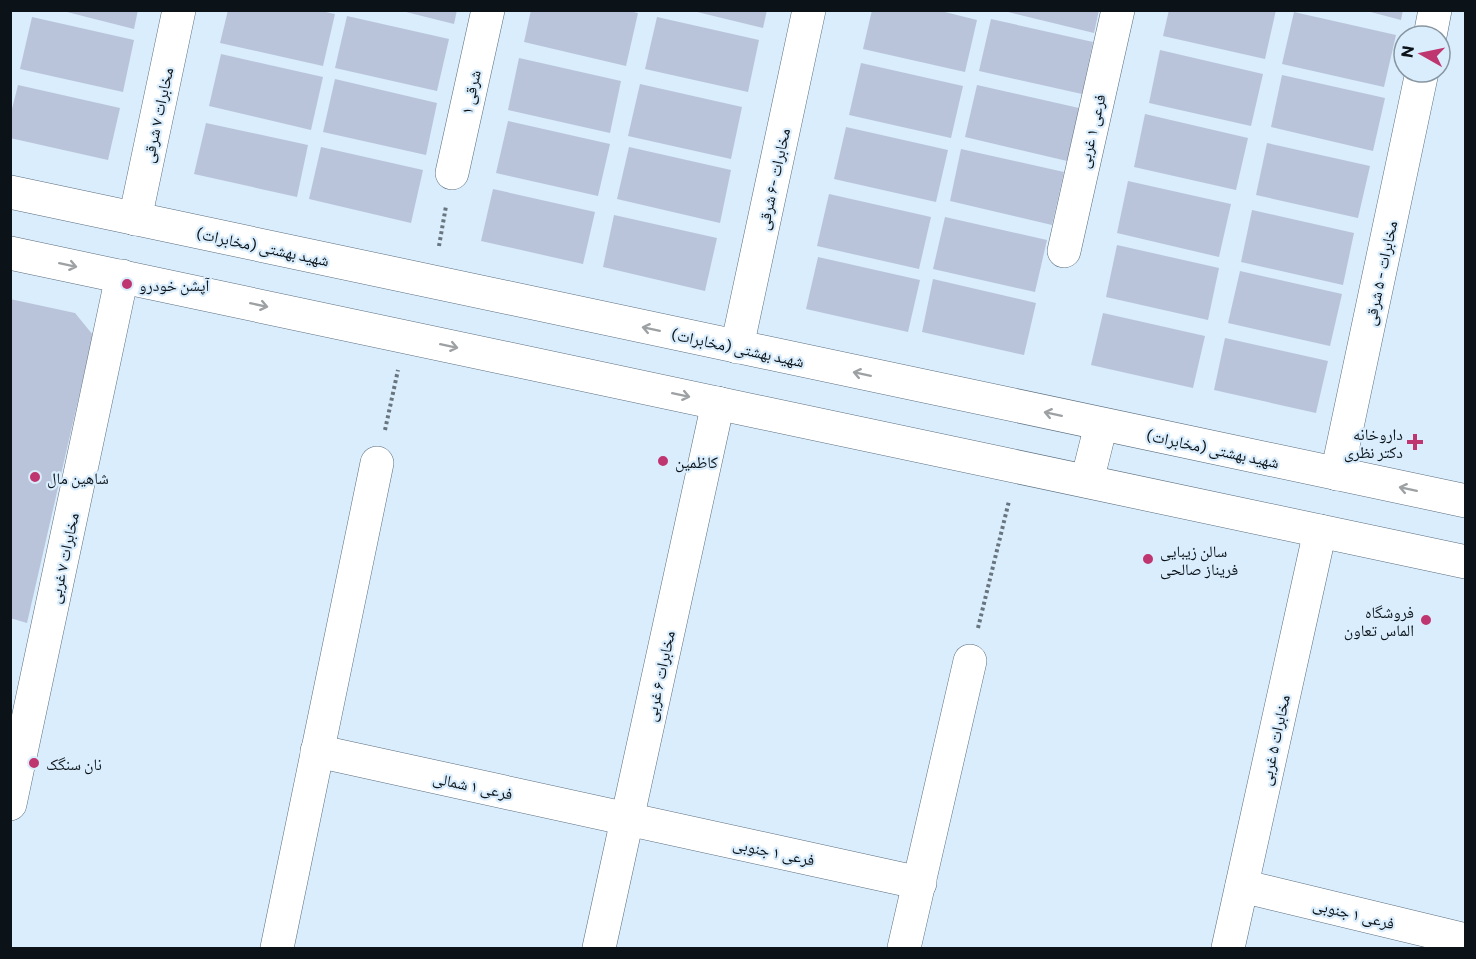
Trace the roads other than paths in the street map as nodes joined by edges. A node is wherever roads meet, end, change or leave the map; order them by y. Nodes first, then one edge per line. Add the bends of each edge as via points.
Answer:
1 (179, 10) edge
2 (488, 10) edge
3 (808, 10) edge
4 (1118, 10) edge
5 (1419, 84) edge
6 (452, 173) road end
7 (10, 192) edge
8 (135, 219) junction
9 (1064, 251) dead end
10 (10, 253) edge
11 (122, 276) junction
12 (737, 347) junction
13 (718, 403) junction
14 (1101, 424) junction
15 (377, 463) road end
16 (1337, 474) junction
17 (1087, 481) junction
18 (1466, 501) edge
19 (1320, 531) junction
20 (1466, 562) edge
21 (970, 661) road end
22 (318, 751) junction
23 (10, 804) edge
24 (628, 819) junction
25 (920, 883) junction
26 (1242, 886) junction
27 (1466, 940) edge
28 (277, 948) edge
29 (599, 948) edge
30 (904, 948) edge
31 (1228, 948) edge

1 - 8 street, مخابرات ۷ شرقی
2 - 6 street, شرقی ۱
3 - 12 street, مخابرات -۶ شرقی
4 - 9 street, فرعی ۱ غربی
5 - 16 street, مخابرات - ۵ شرقی
7 - 8 street, شهید بهشتی (مخابرات)
12 -> 8 street, شهید بهشتی (مخابرات)
10 -> 11 street
11 -> 13 street
11 - 23 street, مخابرات ۷ غربی
14 -> 12 street, شهید بهشتی (مخابرات)
13 - 17 street
13 - 24 street, مخابرات ۶ غربی
14 - 16 street, شهید بهشتی (مخابرات)
14 - 17 street
15 - 22 street
18 -> 16 street, شهید بهشتی (مخابرات)
17 - 19 street
19 - 20 street
19 - 26 street, مخابرات ۵ غربی
21 - 25 street
22 - 24 street, فرعی ۱ شمالی
22 - 28 street
24 - 25 street, فرعی ۱ جنوبی
24 - 29 street, مخابرات ۶ غربی
25 - 30 street
26 - 27 street, فرعی ۱ جنوبی
26 - 31 street, مخابرات ۵ غربی

